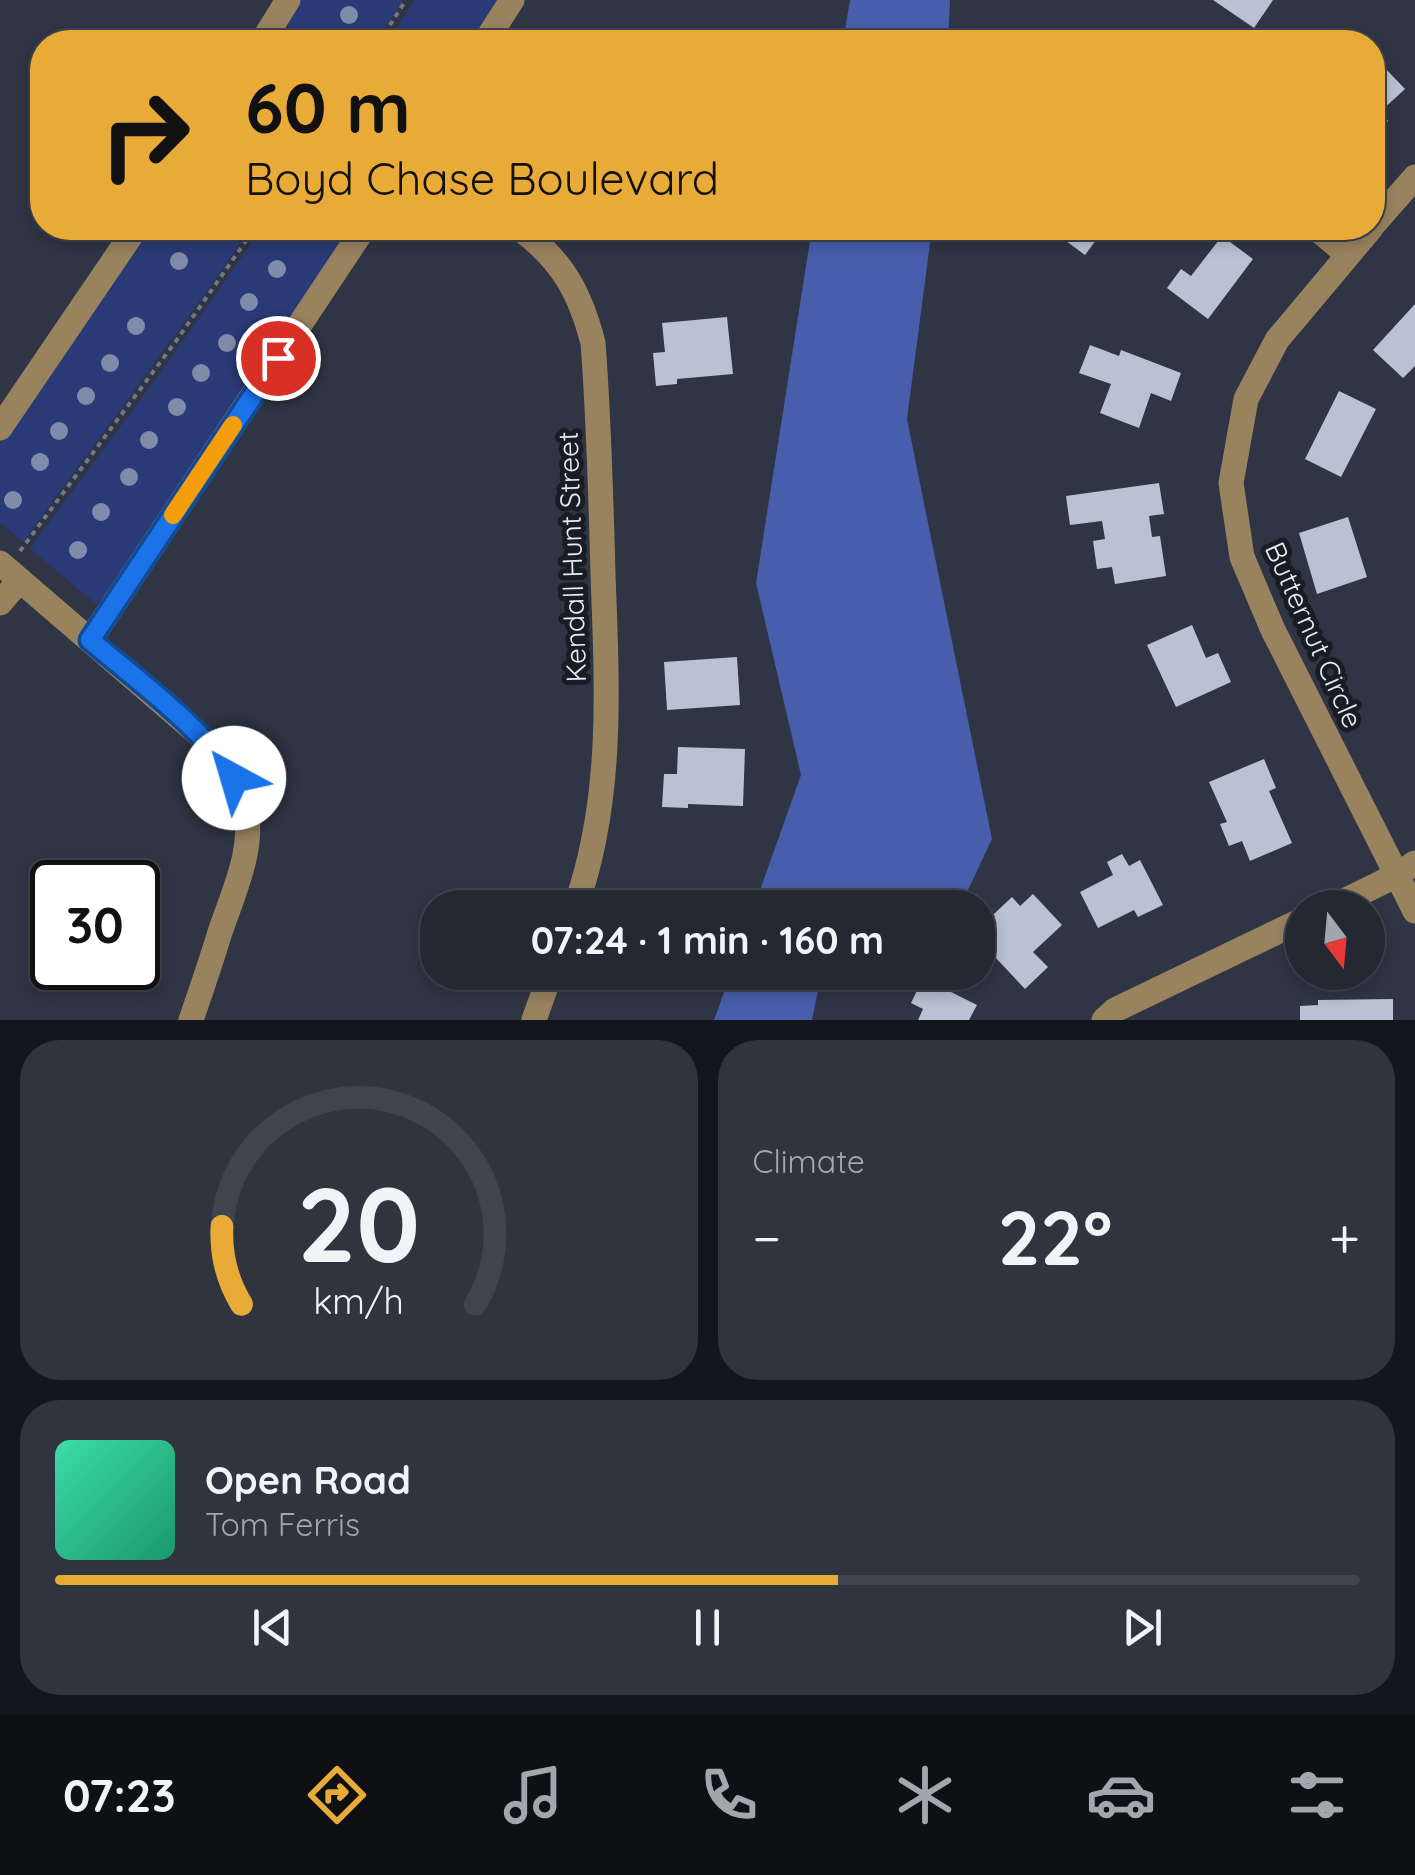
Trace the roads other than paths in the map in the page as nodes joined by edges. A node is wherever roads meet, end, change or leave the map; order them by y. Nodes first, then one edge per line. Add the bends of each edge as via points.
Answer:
1 (288, 0) edge
2 (512, 0) edge
3 (269, 30) edge
4 (492, 30) edge
5 (1415, 177) edge
6 (1385, 212) edge
7 (128, 240) edge
8 (356, 240) edge
9 (536, 240) edge
10 (1330, 240) edge
11 (1361, 240) edge
12 (1348, 255) junction
13 (0, 428) edge
14 (9, 570) edge
15 (0, 602) edge
16 (90, 640) junction
17 (1406, 869) edge
18 (581, 890) edge
19 (1365, 890) edge
20 (1415, 912) edge
21 (1285, 928) edge
22 (545, 990) edge
23 (191, 1020) edge
24 (534, 1020) edge
25 (1104, 1020) edge

1 - 3 street
2 - 4 street
5 - 6 street, Butternut Circle
7 - 13 street
8 - 16 street
9 - 18 street, Kendall Hunt Street via 574,288 596,372 605,765
10 - 12 street
11 - 12 street, Butternut Circle
12 - 17 street, Butternut Circle via 1278,340 1246,399 1231,483 1242,556 1273,630
14 - 15 street
14 - 16 street
16 - 23 street via 220,756 244,801 244,860
17 - 19 street
17 - 20 street, Butternut Circle
21 - 25 street
22 - 24 street

